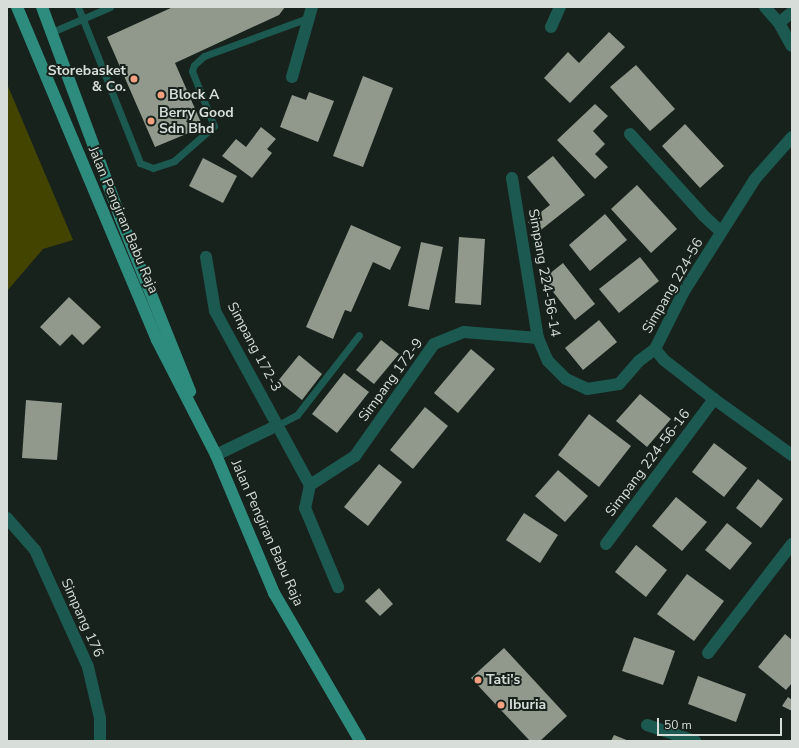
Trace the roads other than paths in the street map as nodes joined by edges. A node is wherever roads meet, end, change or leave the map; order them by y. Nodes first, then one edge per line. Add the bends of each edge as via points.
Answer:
1 (17, 7) edge
2 (42, 7) edge
3 (78, 7) edge
4 (110, 7) edge
5 (560, 7) edge
6 (764, 7) edge
7 (310, 12) edge
8 (792, 12) edge
9 (83, 19) junction
10 (779, 23) junction
11 (551, 27) dead end
12 (52, 32) junction
13 (792, 46) edge
14 (292, 77) dead end
15 (630, 134) dead end
16 (792, 136) edge
17 (512, 178) dead end
18 (721, 232) junction
19 (206, 257) dead end
20 (359, 335) dead end
21 (538, 338) junction
22 (655, 349) junction
23 (714, 399) junction
24 (278, 425) junction
25 (209, 441) junction
26 (216, 455) junction
27 (792, 455) edge
28 (310, 485) junction
29 (7, 518) edge
30 (606, 544) dead end
31 (792, 544) edge
32 (338, 587) dead end
33 (708, 653) dead end
34 (647, 725) dead end
35 (100, 741) edge
36 (360, 741) edge
37 (694, 741) edge

1 - 25 main road, Jalan Pengiran Babu Raja via 157,340
2 - 12 main road, Jalan Pengiran Babu Raja
3 - 9 lane
4 - 9 lane
5 - 11 street
6 - 10 street
7 - 9 lane via 204,56 194,65 192,71 214,126 174,161 153,168 140,163
7 - 14 street
8 - 10 street
9 - 12 lane
10 - 13 street
12 - 25 main road, Jalan Pengiran Babu Raja via 120,217 170,336
15 - 18 street
16 - 18 street, Simpang 224-56 via 755,179
17 - 21 street, Simpang 224-56-14
18 - 22 street, Simpang 224-56 via 683,293
19 - 24 street, Simpang 172-3 via 215,310
20 - 24 lane via 297,415
21 - 22 street, Simpang 224-56-14 via 548,361 566,379 587,389 619,384 639,361
21 - 28 street, Simpang 172-9 via 464,332 434,344 355,456
22 - 23 street, Simpang 224-56 via 664,360
23 - 27 street, Simpang 224-56
23 - 30 street, Simpang 224-56-16
24 - 26 street
24 - 28 street, Simpang 172-3
25 - 26 main road, Jalan Pengiran Babu Raja
26 - 36 main road, Jalan Pengiran Babu Raja via 274,593
28 - 32 street via 305,508
29 - 35 street, Simpang 176 via 35,550 88,668 100,718
31 - 33 street
34 - 37 street

